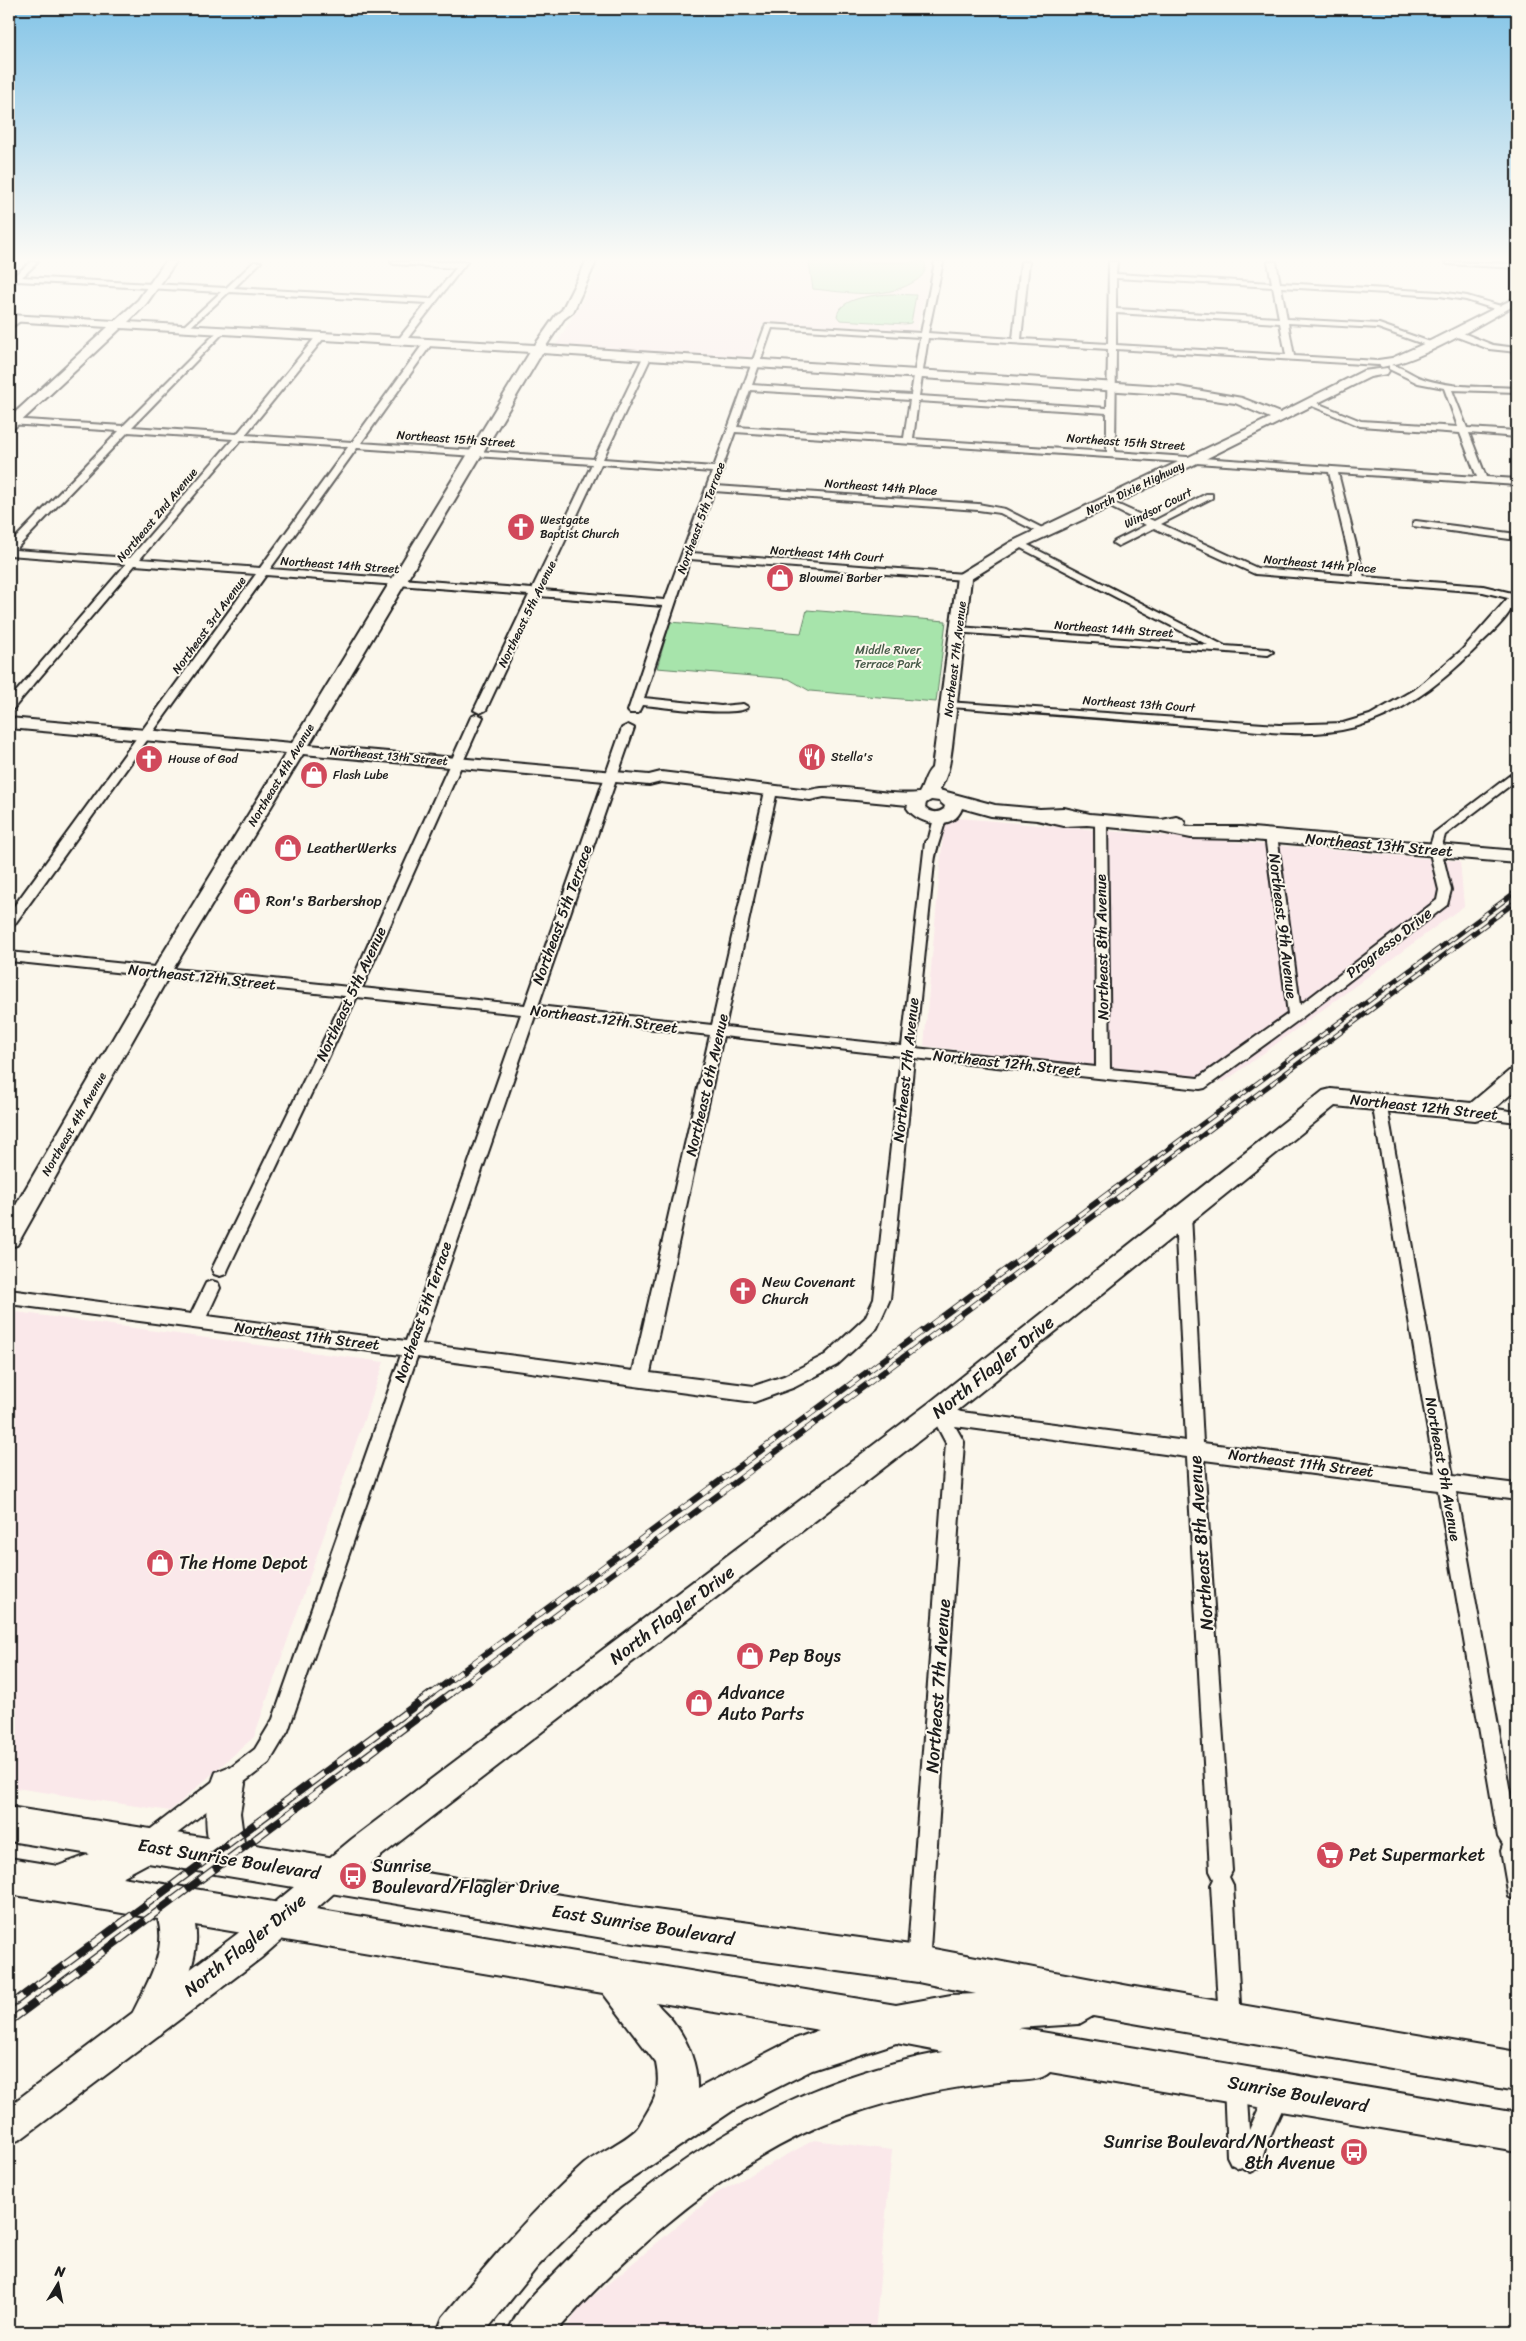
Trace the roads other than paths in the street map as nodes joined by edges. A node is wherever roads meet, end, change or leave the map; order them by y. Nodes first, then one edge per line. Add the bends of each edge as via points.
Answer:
1 (68, 371) edge
2 (182, 371) edge
3 (292, 371) edge
4 (407, 371) edge
5 (525, 371) edge
6 (640, 371) edge
7 (753, 371) edge
8 (878, 371) edge
9 (1112, 371) edge
10 (1373, 371) edge
11 (1395, 371) edge
12 (919, 374) junction
13 (1447, 386) junction
14 (747, 387) junction
15 (1112, 387) junction
16 (1517, 390) edge
17 (914, 398) junction
18 (1309, 403) junction
19 (1112, 411) junction
20 (1279, 417) junction
21 (10, 423) edge
22 (127, 429) junction
23 (733, 429) junction
24 (1465, 430) junction
25 (1517, 434) edge
26 (239, 437) junction
27 (908, 440) junction
28 (354, 444) junction
29 (475, 453) junction
30 (1111, 454) junction
31 (1194, 459) junction
32 (599, 461) junction
33 (1333, 469) junction
34 (719, 470) junction
35 (1482, 480) junction
36 (1517, 482) edge
37 (712, 488) junction
38 (1209, 496) dead end
39 (1107, 503) junction
40 (1153, 524) junction
41 (1416, 524) dead end
42 (1043, 530) junction
43 (1517, 538) edge
44 (1118, 543) dead end
45 (1020, 544) junction
46 (9, 551) edge
47 (687, 556) junction
48 (134, 561) junction
49 (263, 572) junction
50 (964, 577) junction
51 (1360, 580) junction
52 (399, 582) junction
53 (537, 593) junction
54 (1516, 595) edge
55 (669, 603) junction
56 (958, 630) junction
57 (1228, 650) junction
58 (1268, 652) dead end
59 (951, 704) junction
60 (743, 707) dead end
61 (9, 708) edge
62 (9, 722) edge
63 (628, 728) dead end
64 (145, 735) junction
65 (297, 748) junction
66 (455, 762) junction
67 (1517, 775) edge
68 (611, 776) junction
69 (771, 791) junction
70 (935, 806) junction
71 (1094, 819) junction
72 (1271, 835) junction
73 (1434, 849) junction
74 (1517, 857) edge
75 (9, 922) edge
76 (9, 956) edge
77 (162, 973) junction
78 (353, 992) junction
79 (528, 1010) junction
80 (1295, 1016) junction
81 (719, 1032) junction
82 (908, 1052) junction
83 (1103, 1074) junction
84 (1517, 1077) edge
85 (1200, 1084) joint
86 (1331, 1097) joint
87 (1379, 1102) junction
88 (1475, 1112) junction
89 (1517, 1117) edge
90 (1184, 1215) junction
91 (9, 1238) edge
92 (220, 1269) dead end
93 (212, 1288) dead end
94 (9, 1297) edge
95 (196, 1321) junction
96 (410, 1349) junction
97 (640, 1379) junction
98 (754, 1394) joint
99 (938, 1411) junction
100 (1195, 1449) junction
101 (1446, 1482) junction
102 (1517, 1492) edge
103 (228, 1784) junction
104 (9, 1824) edge
105 (147, 1845) junction
106 (230, 1858) junction
107 (331, 1874) junction
108 (9, 1876) edge
109 (58, 1884) junction
110 (1517, 1889) edge
111 (170, 1902) junction
112 (278, 1920) junction
113 (918, 1964) junction
114 (613, 1976) junction
115 (1130, 2005) junction
116 (148, 2021) junction
117 (1230, 2021) junction
118 (896, 2024) junction
119 (1078, 2058) junction
120 (1517, 2071) edge
121 (1235, 2082) junction
122 (1278, 2090) junction
123 (9, 2127) edge
124 (1517, 2132) edge
125 (648, 2143) junction
126 (458, 2332) edge
127 (529, 2332) edge

1 - 21 street
2 - 22 street
3 - 26 street, Northeast 2nd Avenue
4 - 28 street, Northeast 3rd Avenue
5 - 29 street, Northeast 4th Avenue
6 - 32 street, Northeast 5th Avenue
7 - 14 street, Northeast 5th Terrace
8 - 12 street
9 - 15 street
10 - 18 street, North Dixie Highway
11 - 13 street
12 - 15 street
12 - 17 street
13 - 16 street
13 - 24 street
14 - 17 street
14 - 23 street, Northeast 5th Terrace
15 - 19 street
15 - 20 street via 1217,395
17 - 19 street
17 - 27 street
18 - 20 street, North Dixie Highway
18 - 24 street via 1360,423
19 - 30 street
20 - 31 street, North Dixie Highway
21 - 22 street, Northeast 15th Street
22 - 26 street, Northeast 15th Street
22 - 46 street
23 - 27 street, Northeast 15th Street
23 - 34 street, Northeast 5th Terrace
24 - 25 street
24 - 35 street
26 - 28 street, Northeast 15th Street
26 - 48 street, Northeast 2nd Avenue
27 - 30 street, Northeast 15th Street
28 - 29 street, Northeast 15th Street
28 - 49 street, Northeast 3rd Avenue
29 - 32 street, Northeast 15th Street
29 - 52 street, Northeast 4th Avenue
30 - 31 street, Northeast 15th Street
31 - 33 street, Northeast 15th Street
31 - 39 street, North Dixie Highway
32 - 34 street, Northeast 15th Street
32 - 53 street, Northeast 5th Avenue
33 - 35 street, Northeast 15th Street
33 - 51 street
34 - 37 street, Northeast 5th Terrace
35 - 36 street, Northeast 15th Street
37 - 42 street, Northeast 14th Place via 978,506 1002,511
37 - 47 street, Northeast 5th Terrace
38 - 40 street, Windsor Court
39 - 40 street, Northeast 14th Place
39 - 42 street, North Dixie Highway
40 - 44 street, Windsor Court
40 - 51 street, Northeast 14th Place via 1254,572
41 - 43 street via 1492,532
42 - 45 street, North Dixie Highway
45 - 50 street, North Dixie Highway via 986,561
45 - 57 street
46 - 48 street, Northeast 14th Street
47 - 50 street, Northeast 14th Court
47 - 55 street, Northeast 5th Terrace
48 - 49 street, Northeast 14th Street
48 - 61 street, Northeast 2nd Avenue
49 - 52 street, Northeast 14th Street
49 - 64 street, Northeast 3rd Avenue
50 - 56 street, Northeast 7th Avenue
51 - 54 street, Northeast 14th Place
52 - 53 street, Northeast 14th Street
52 - 65 street, Northeast 4th Avenue
53 - 55 street, Northeast 14th Street
53 - 66 street, Northeast 5th Avenue
54 - 59 street, Northeast 13th Court via 1465,655 1421,690 1381,715 1352,724 1280,728
55 - 60 street, Northeast 5th Terrace via 635,706
56 - 57 street, Northeast 14th Street
56 - 59 street, Northeast 7th Avenue
57 - 58 street, Northeast 14th Street
59 - 70 street, Northeast 7th Avenue via 940,771 943,774 942,787
62 - 64 street, Northeast 13th Street
63 - 68 street, Northeast 5th Terrace
64 - 65 street, Northeast 13th Street
64 - 75 street, Northeast 3rd Avenue
65 - 66 street, Northeast 13th Street
65 - 77 street, Northeast 4th Avenue
66 - 68 street, Northeast 13th Street
66 - 78 street, Northeast 5th Avenue
67 - 73 street via 1440,833
68 - 69 street, Northeast 13th Street via 725,790
68 - 79 street, Northeast 5th Terrace
69 - 70 street, Northeast 13th Street via 901,806
69 - 81 street, Northeast 6th Avenue
70 - 71 street, Northeast 13th Street via 986,813 991,810 1040,815 1051,813
70 - 82 street, Northeast 7th Avenue via 935,840 931,842
71 - 72 street, Northeast 13th Street via 1212,834
71 - 83 street, Northeast 8th Avenue
72 - 73 street, Northeast 13th Street
72 - 80 street, Northeast 9th Avenue
73 - 74 street, Northeast 13th Street
73 - 80 street, Progresso Drive via 1445,890 1443,902
76 - 77 street, Northeast 12th Street
77 - 78 street, Northeast 12th Street
77 - 91 street, Northeast 4th Avenue
78 - 79 street, Northeast 12th Street
78 - 92 street, Northeast 5th Avenue
79 - 81 street, Northeast 12th Street
79 - 96 street, Northeast 5th Terrace
80 - 85 street, Progresso Drive
81 - 82 street, Northeast 12th Street
81 - 97 street, Northeast 6th Avenue
82 - 83 street, Northeast 12th Street
82 - 98 street, Northeast 7th Avenue via 882,1299 871,1323 831,1360 789,1382
83 - 85 street, Northeast 12th Street
84 - 88 street
86 - 87 street, Northeast 12th Street
86 - 90 street, North Flagler Drive
87 - 88 street, Northeast 12th Street
87 - 101 street, Northeast 9th Avenue
88 - 89 street, Northeast 12th Street
90 - 99 street, North Flagler Drive
90 - 100 street, Northeast 8th Avenue
93 - 95 street
94 - 95 street, Northeast 11th Street
95 - 96 street, Northeast 11th Street
96 - 97 street, Northeast 11th Street
96 - 103 street, Northeast 5th Terrace via 281,1724 262,1756
97 - 98 street, Northeast 11th Street
99 - 100 street, Northeast 11th Street via 961,1420
99 - 107 street, North Flagler Drive
99 - 113 street, Northeast 7th Avenue via 955,1442
100 - 101 street, Northeast 11th Street
100 - 117 street, Northeast 8th Avenue
101 - 102 street, Northeast 11th Street
101 - 110 street, Northeast 9th Avenue
103 - 105 street, Northeast 5th Terrace
103 - 106 main road via 221,1818
104 - 105 main road, East Sunrise Boulevard
105 - 106 main road, East Sunrise Boulevard
105 - 109 main road via 116,1862
106 - 107 main road, East Sunrise Boulevard
107 - 112 street, North Flagler Drive
107 - 113 main road, East Sunrise Boulevard via 634,1925
108 - 109 main road
109 - 111 main road
111 - 112 main road
111 - 116 main road via 178,1928 178,1946
112 - 114 main road
112 - 116 street, North Flagler Drive via 249,1946
113 - 115 main road, East Sunrise Boulevard
114 - 118 main road
114 - 125 main road via 660,2035 676,2066 679,2081 676,2100
115 - 117 main road
115 - 118 main road via 1003,2009
116 - 123 street, North Flagler Drive
117 - 120 main road
118 - 119 main road
118 - 125 main road via 805,2053 758,2075
119 - 121 main road, Sunrise Boulevard
119 - 127 main road via 947,2068 887,2082 804,2113 755,2138 694,2178 635,2224 574,2281
121 - 122 main road, Sunrise Boulevard
121 - 122 street via 1245,2158 1256,2142
122 - 124 main road, Sunrise Boulevard
125 - 126 main road via 598,2178 560,2214

